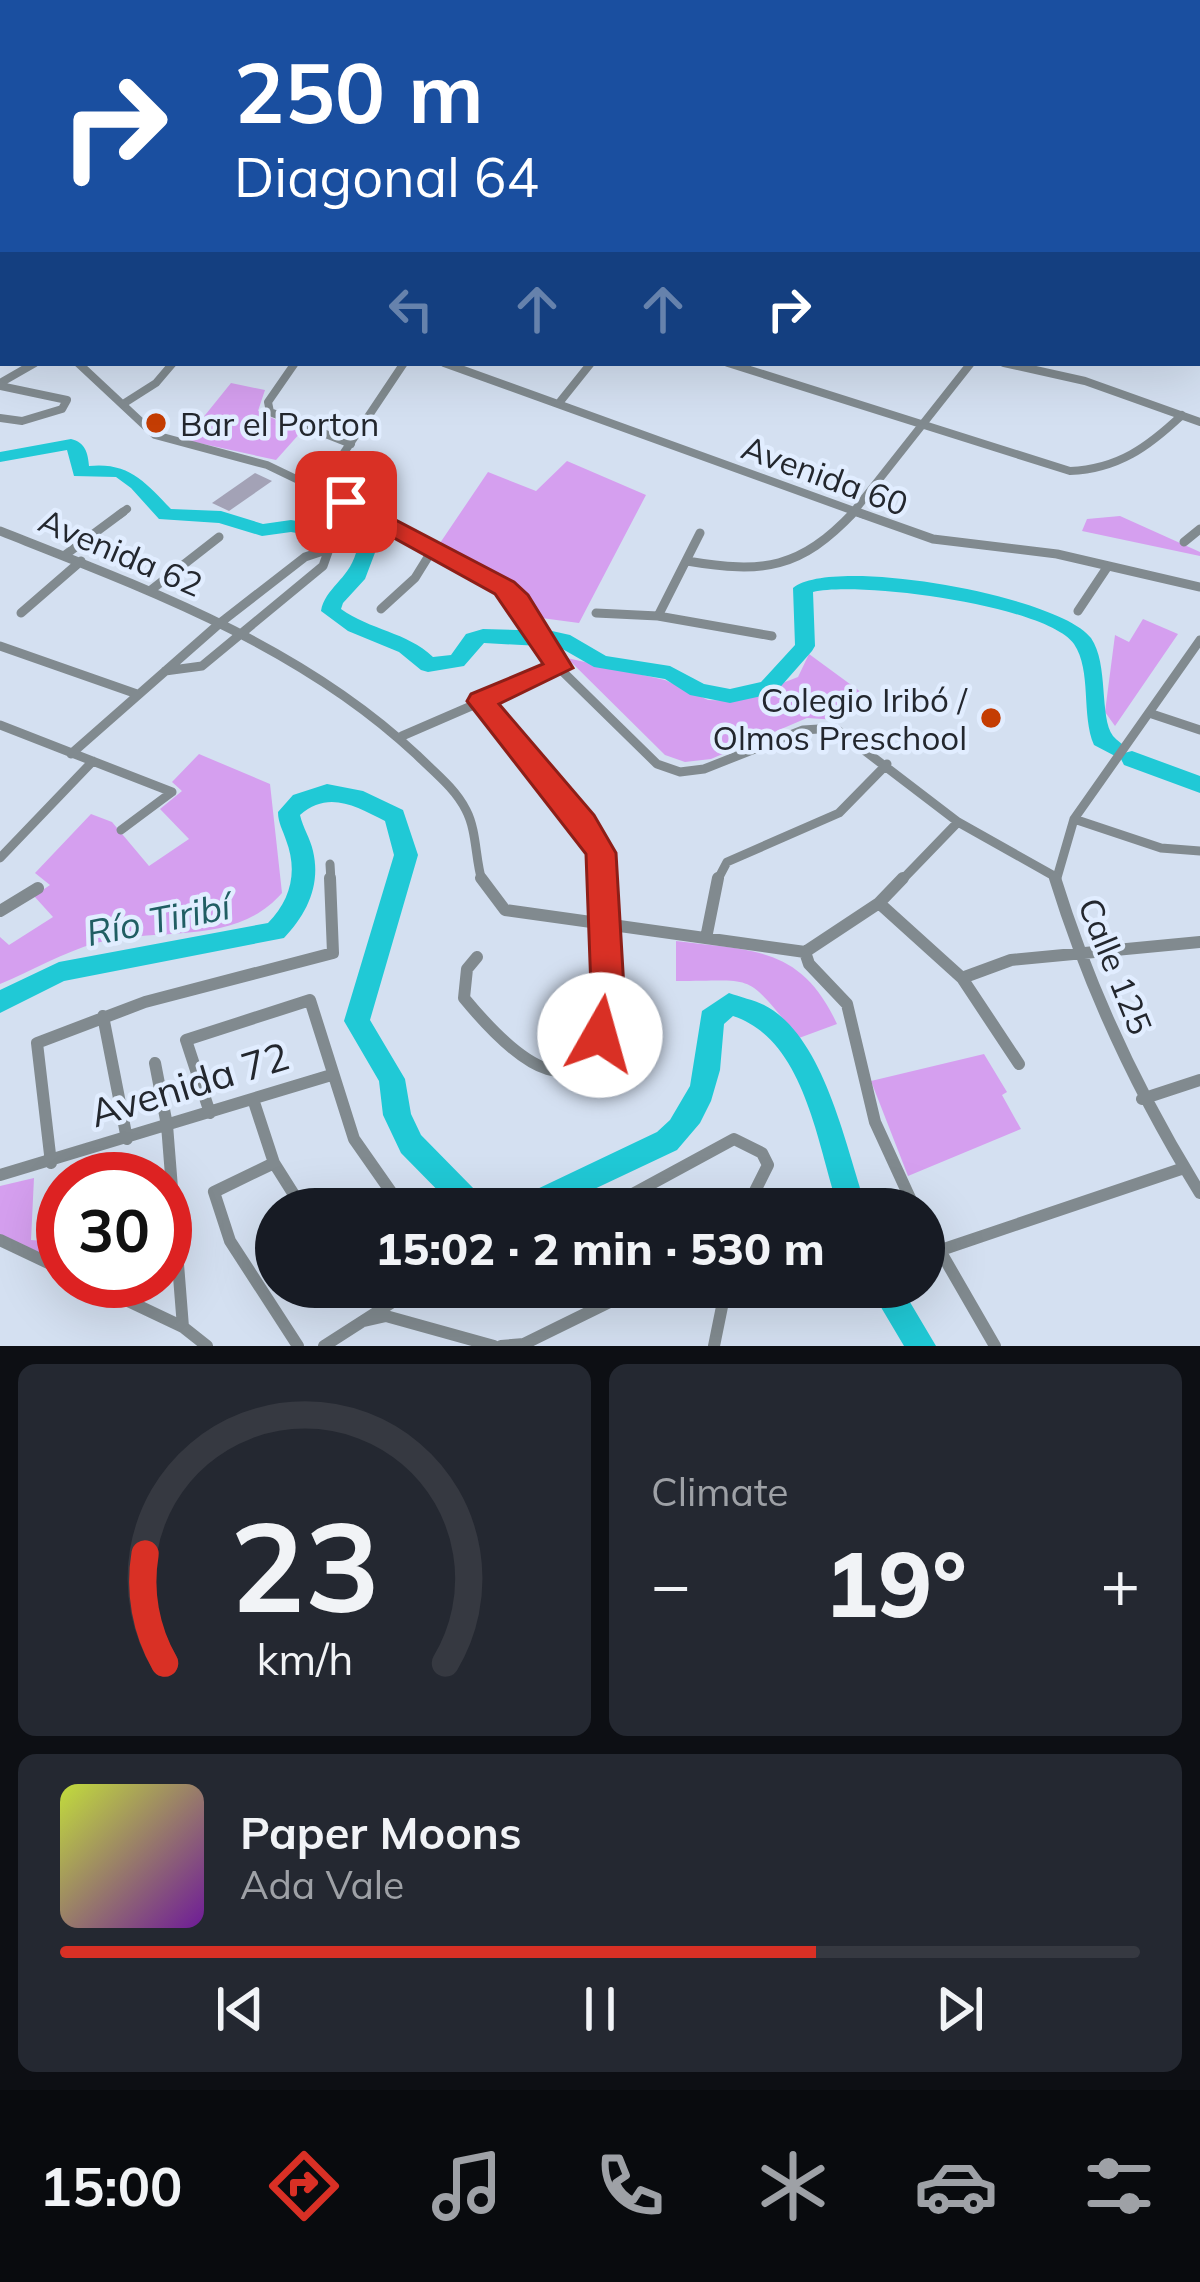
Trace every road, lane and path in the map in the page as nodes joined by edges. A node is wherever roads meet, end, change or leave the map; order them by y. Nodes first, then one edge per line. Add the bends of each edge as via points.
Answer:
1 (29, 366) edge
2 (81, 366) edge
3 (170, 366) edge
4 (293, 366) edge
5 (402, 366) edge
6 (453, 366) edge
7 (589, 366) edge
8 (737, 366) edge
9 (968, 366) edge
10 (1018, 366) edge
11 (0, 385) edge
12 (559, 403) junction
13 (123, 404) junction
14 (1182, 416) junction
15 (0, 418) edge
16 (1200, 422) edge
17 (921, 426) junction
18 (351, 444) junction
19 (321, 487) junction
20 (127, 509) dead end
21 (854, 512) junction
22 (373, 516) junction
23 (1200, 529) edge
24 (0, 531) edge
25 (700, 533) dead end
26 (219, 537) dead end
27 (1184, 542) dead end
28 (332, 546) junction
29 (433, 549) junction
30 (65, 554) junction
31 (82, 560) junction
32 (687, 561) junction
33 (1108, 566) junction
34 (1200, 587) edge
35 (151, 590) junction
36 (381, 609) dead end
37 (1078, 611) dead end
38 (20, 613) dead end
39 (596, 613) dead end
40 (658, 616) junction
41 (220, 623) junction
42 (240, 634) junction
43 (772, 636) dead end
44 (1200, 640) edge
45 (0, 646) edge
46 (559, 668) junction
47 (164, 671) junction
48 (137, 694) junction
49 (481, 701) junction
50 (1149, 713) junction
51 (1, 727) edge
52 (1200, 730) edge
53 (402, 736) junction
54 (71, 754) junction
55 (93, 761) junction
56 (887, 764) junction
57 (1074, 819) junction
58 (958, 822) junction
59 (122, 830) dead end
60 (1200, 851) edge
61 (0, 858) edge
62 (330, 864) dead end
63 (1054, 876) junction
64 (38, 888) dead end
65 (879, 903) junction
66 (0, 911) edge
67 (607, 925) junction
68 (706, 938) junction
69 (1200, 942) edge
70 (805, 952) junction
71 (1079, 956) junction
72 (477, 957) dead end
73 (962, 979) junction
74 (104, 1016) junction
75 (155, 1063) dead end
76 (1018, 1064) dead end
77 (328, 1076) junction
78 (1200, 1080) edge
79 (253, 1099) junction
80 (1142, 1099) junction
81 (210, 1113) junction
82 (167, 1125) junction
83 (128, 1138) junction
84 (50, 1152) edge
85 (85, 1152) edge
86 (274, 1163) junction
87 (36, 1166) edge
88 (1184, 1168) junction
89 (0, 1174) edge
90 (289, 1188) edge
91 (381, 1188) edge
92 (644, 1188) edge
93 (756, 1188) edge
94 (905, 1188) edge
95 (1200, 1193) edge
96 (0, 1240) edge
97 (945, 1249) edge
98 (945, 1251) edge
99 (36, 1257) edge
100 (143, 1308) edge
101 (380, 1308) edge
102 (597, 1308) edge
103 (722, 1308) edge
104 (364, 1321) junction
105 (183, 1327) junction
106 (207, 1346) edge
107 (298, 1346) edge
108 (324, 1346) edge
109 (498, 1346) edge
110 (714, 1346) edge
111 (995, 1346) edge

1 - 11 street
2 - 13 street
3 - 13 street
4 - 18 street via 268,402 270,412
5 - 18 street
6 - 12 street, Avenida 60
7 - 12 street
8 - 17 street
9 - 17 street
10 - 14 street
11 - 15 street via 67,400 41,418
12 - 21 street, Avenida 60
13 - 19 street via 163,439
14 - 16 street
14 - 17 street via 1133,459 1103,470 1050,467
17 - 21 street
18 - 19 street
19 - 22 street
20 - 30 street
21 - 32 street via 803,559 731,569
21 - 33 street, Avenida 60 via 957,546
22 - 28 street
22 - 29 street
23 - 27 street
24 - 30 street, Avenida 62
25 - 32 street
26 - 35 street
28 - 41 street via 305,557
28 - 42 street via 323,566
29 - 36 street
29 - 46 street via 505,588
30 - 31 street, Avenida 62
31 - 35 street, Avenida 62
31 - 38 street
32 - 40 street
33 - 34 street, Avenida 60
33 - 37 street
35 - 41 street, Avenida 62
39 - 40 street
40 - 43 street
41 - 42 street, Avenida 62
41 - 47 street
42 - 47 street via 202,667
42 - 53 street, Avenida 62 via 345,692
44 - 50 street, Calle 125
45 - 48 street
46 - 49 street
46 - 56 street via 669,769 704,769 821,725
47 - 48 street
48 - 54 street
49 - 53 street
49 - 67 street via 601,853
50 - 52 street
50 - 57 street, Calle 125
51 - 54 street
53 - 67 street, Avenida 62 via 460,798 490,899 526,916
54 - 55 street
55 - 59 street via 172,792
55 - 61 street
56 - 58 street
56 - 68 street via 839,813 727,862
57 - 60 street via 1161,848
57 - 63 street, Calle 125
58 - 63 street
58 - 65 street
62 - 74 street via 333,953
63 - 71 street, Calle 125
64 - 66 street
65 - 70 street
65 - 73 street
67 - 68 street
67 - 72 street via 600,1035 578,1067 549,1069 488,1030 464,998
68 - 70 street
69 - 71 street
70 - 94 street via 847,1004 875,1122
71 - 73 street via 1011,960
71 - 80 street, Calle 125
73 - 76 street
74 - 83 street
74 - 84 street via 37,1043
75 - 82 street
77 - 79 street, Avenida 72
77 - 81 street via 310,1000 186,1040
77 - 91 street
78 - 80 street
79 - 81 street, Avenida 72
79 - 86 street
80 - 88 street, Calle 125
81 - 82 street, Avenida 72
82 - 83 street, Avenida 72
82 - 105 street
83 - 85 street, Avenida 72
86 - 90 street
86 - 107 street via 214,1192 230,1241
87 - 89 street, Avenida 72
88 - 95 street, Calle 125
88 - 97 street
92 - 93 street via 734,1139 768,1165
96 - 99 street
98 - 111 street
100 - 105 street
101 - 104 street
102 - 109 street via 524,1344
103 - 110 street
104 - 108 street
104 - 109 street via 386,1316
105 - 106 street

